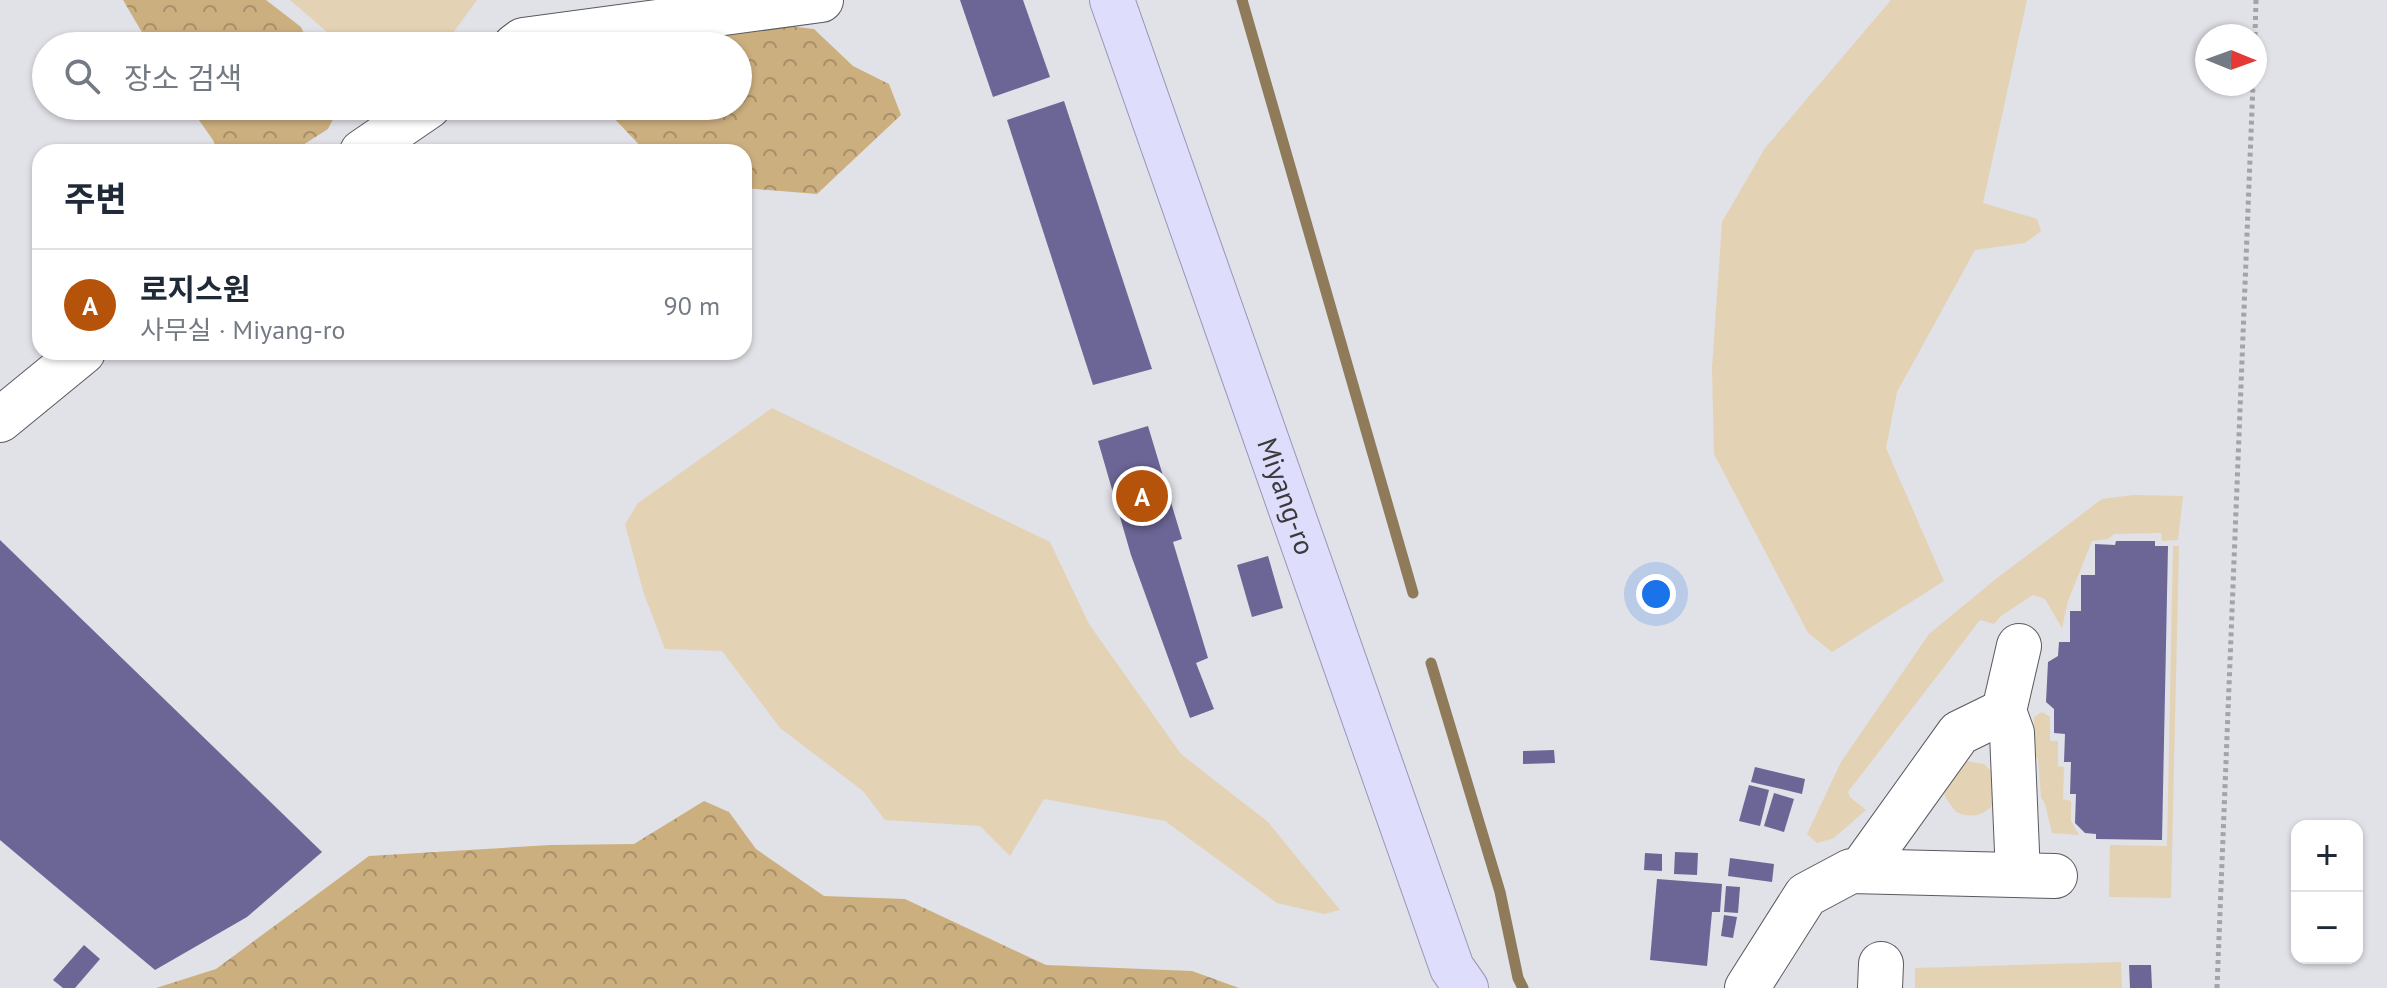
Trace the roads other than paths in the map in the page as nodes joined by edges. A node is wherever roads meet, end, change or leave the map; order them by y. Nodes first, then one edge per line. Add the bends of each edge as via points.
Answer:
1 (1112, 0) edge
2 (798, 1) edge
3 (579, 32) edge
4 (409, 120) edge
5 (374, 144) edge
6 (73, 360) edge
7 (0, 420) edge
8 (2019, 646) dead end
9 (2004, 711) junction
10 (1860, 871) junction
11 (1466, 988) edge
12 (1747, 988) edge

1 - 11 main road, Miyang-ro via 1452,968
2 - 3 street
4 - 5 street
6 - 7 street
8 - 9 street
9 - 10 street via 1959,733
9 - 10 street via 2037,875
10 - 12 street via 1806,895

